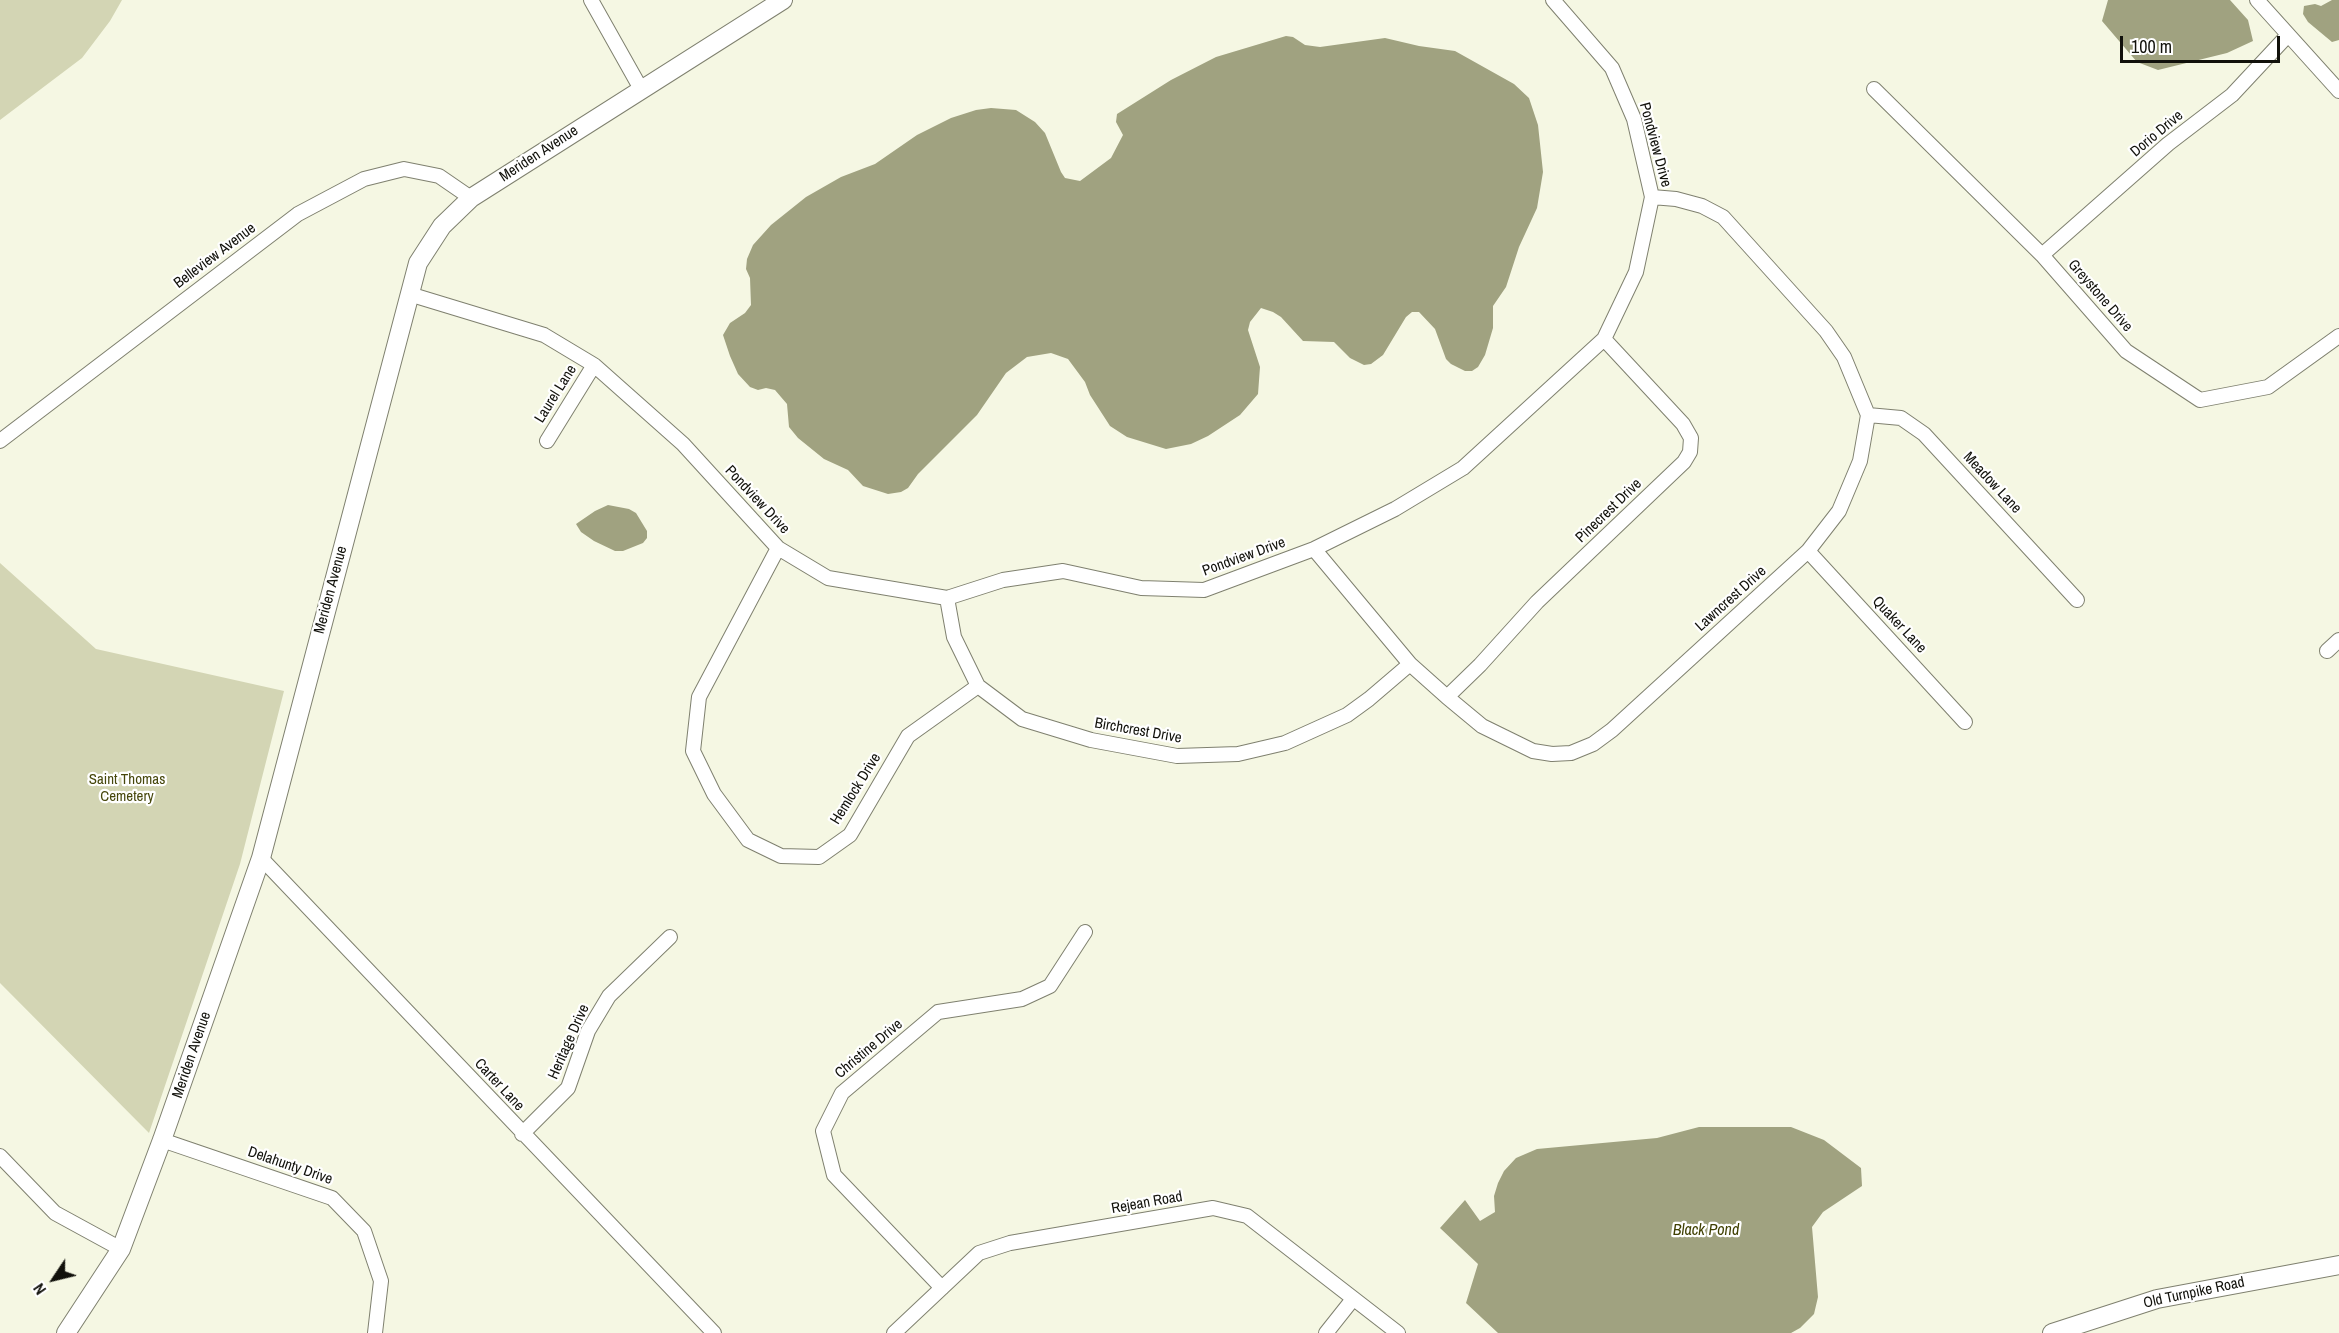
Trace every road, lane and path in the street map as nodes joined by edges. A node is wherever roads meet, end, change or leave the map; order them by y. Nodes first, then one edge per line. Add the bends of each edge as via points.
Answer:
1 (591, 0) edge
2 (783, 0) edge
3 (1554, 0) edge
4 (2257, 0) edge
5 (2288, 35) junction
6 (641, 89) junction
7 (1874, 89) dead end
8 (2339, 91) edge
9 (1652, 197) junction
10 (471, 198) junction
11 (2042, 255) junction
12 (410, 294) junction
13 (2339, 336) edge
14 (1604, 339) junction
15 (594, 365) junction
16 (1868, 415) junction
17 (0, 441) edge
18 (547, 441) dead end
19 (778, 548) junction
20 (1314, 549) junction
21 (1808, 551) junction
22 (947, 598) junction
23 (2077, 600) dead end
24 (2339, 640) edge
25 (2327, 651) dead end
26 (1410, 664) junction
27 (978, 686) junction
28 (1447, 697) junction
29 (1965, 722) dead end
30 (261, 858) junction
31 (1084, 932) dead end
32 (670, 937) dead end
33 (522, 1134) junction
34 (162, 1140) junction
35 (0, 1156) edge
36 (121, 1249) junction
37 (2339, 1264) edge
38 (942, 1288) junction
39 (1353, 1299) junction
40 (66, 1333) edge
41 (375, 1333) edge
42 (714, 1333) edge
43 (894, 1333) edge
44 (1326, 1333) edge
45 (1398, 1333) edge
46 (2052, 1333) edge

1 - 6 street
2 - 6 main road, Meriden Avenue
3 - 9 street, Pondview Drive via 1612,68 1634,119
4 - 5 street
5 - 8 street
5 - 11 street, Dorio Drive via 2232,96 2169,144
6 - 10 main road, Meriden Avenue
7 - 11 street, Greystone Drive
9 - 14 street, Pondview Drive via 1636,272
9 - 16 street via 1702,206 1723,217 1826,331 1844,357
10 - 12 main road, Meriden Avenue via 442,226 418,262
10 - 17 street, Belleview Avenue via 439,176 404,169 364,179 298,214
11 - 13 street, Greystone Drive via 2126,351 2200,400 2268,387
12 - 15 street, Pondview Drive via 544,335
12 - 30 main road, Meriden Avenue
14 - 20 street, Pondview Drive via 1463,468 1395,509
14 - 28 street, Pinecrest Drive via 1683,424 1691,438 1690,452
15 - 18 street, Laurel Lane
15 - 19 street, Pondview Drive via 683,444
16 - 21 street, Lawncrest Drive via 1860,461 1839,511
16 - 23 street, Meadow Lane via 1901,418 1924,434
19 - 22 street, Pondview Drive via 828,578
19 - 27 street, Hemlock Drive via 699,697 693,751 714,794 748,840 781,856 819,857 850,835 908,736
20 - 22 street, Pondview Drive via 1204,590 1141,588 1063,571 1003,580
20 - 26 street, Lawncrest Drive
21 - 28 street, Lawncrest Drive via 1612,730 1571,753 1533,751 1482,726
21 - 29 street, Quaker Lane
22 - 27 street, Birchcrest Drive via 954,637
24 - 25 street
26 - 27 street, Birchcrest Drive via 1369,699 1332,723 1285,743 1238,754 1177,756 1091,740 1022,719
26 - 28 street, Lawncrest Drive
30 - 33 street, Carter Lane
30 - 34 main road, Meriden Avenue
31 - 38 street, Christine Drive via 1050,986 1022,999 938,1012 842,1093 823,1131 834,1175
32 - 33 street, Heritage Drive via 609,996 588,1031 568,1088
33 - 42 street, Carter Lane
34 - 36 main road, Meriden Avenue
34 - 41 street, Delahunty Drive via 332,1198 364,1231 381,1281
35 - 36 street via 55,1213
36 - 40 main road, Meriden Avenue
37 - 46 main road, Old Turnpike Road via 2157,1299
38 - 39 street, Rejean Road via 979,1253 1010,1243 1213,1208 1247,1216
38 - 43 street, Rejean Road
39 - 44 street
39 - 45 street, Rejean Road

